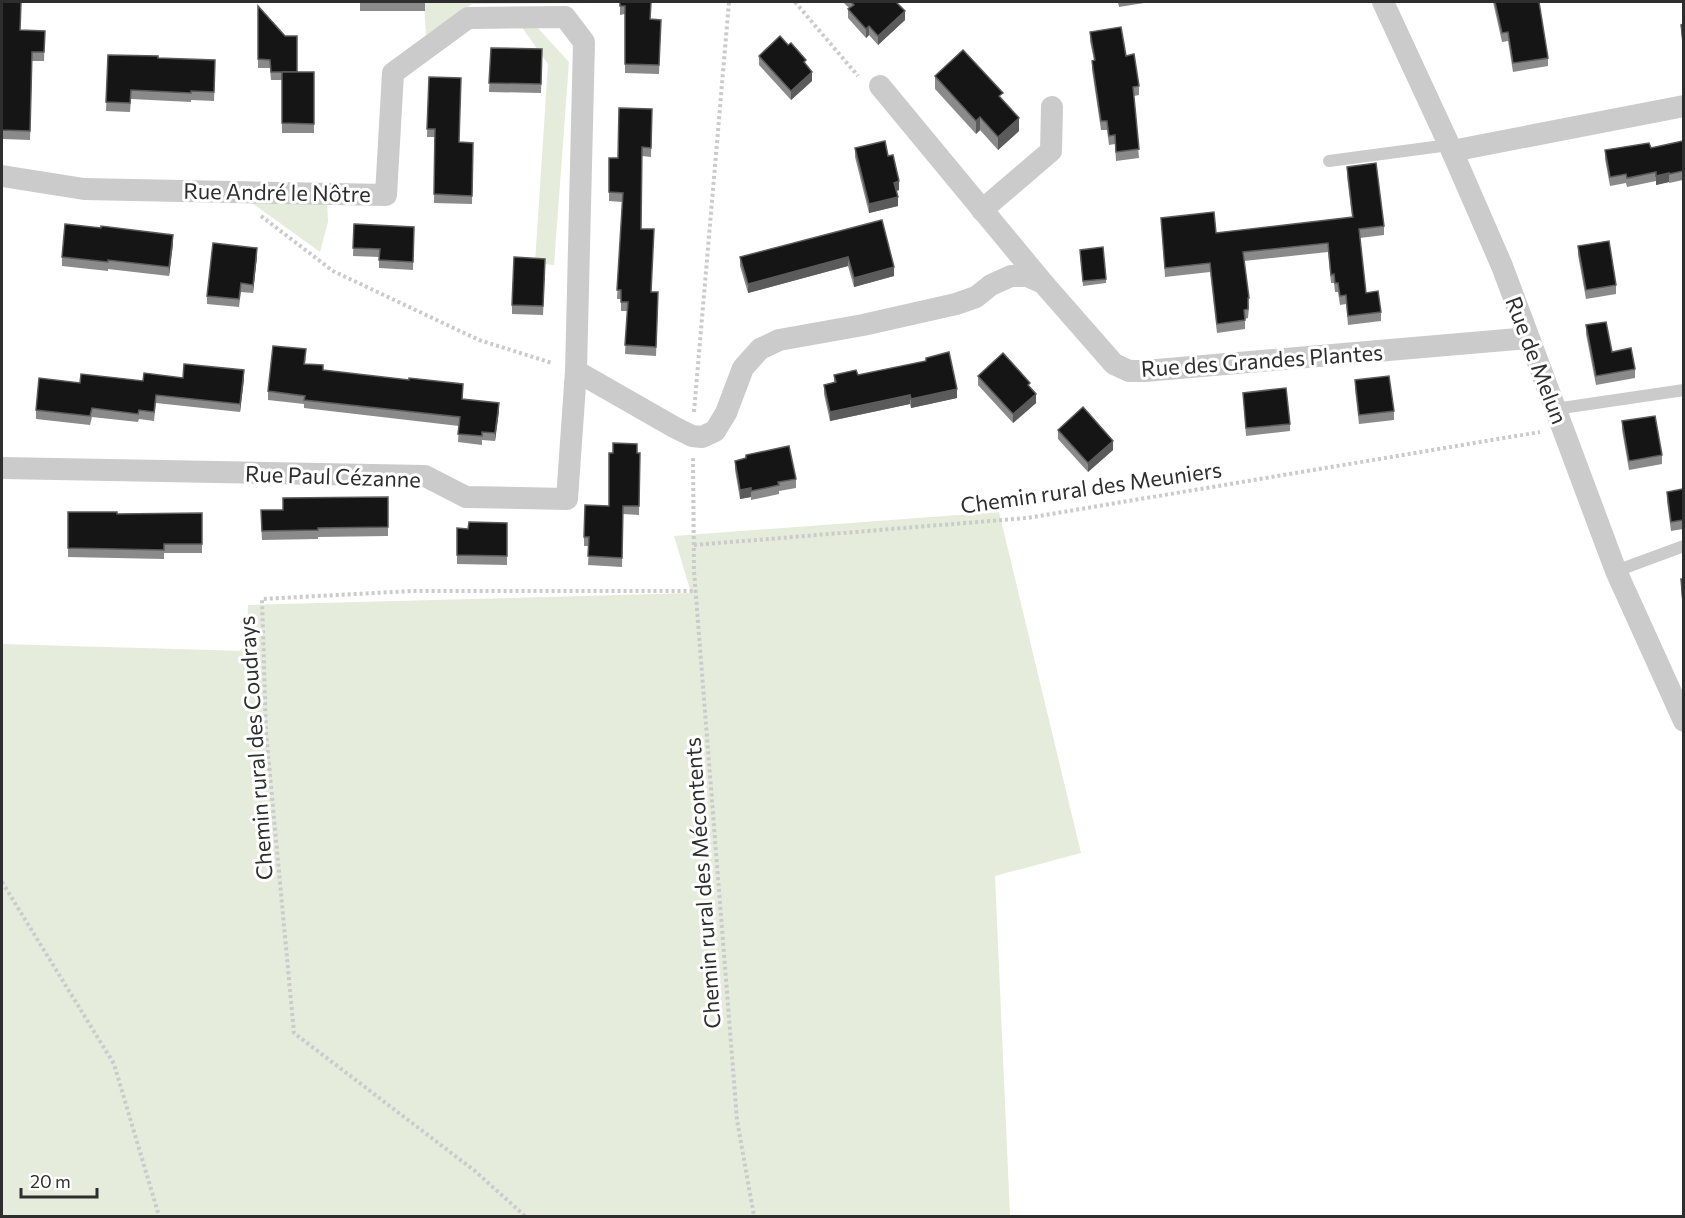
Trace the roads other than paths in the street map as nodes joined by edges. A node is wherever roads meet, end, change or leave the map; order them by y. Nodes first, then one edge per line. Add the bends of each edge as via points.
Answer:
1 (1383, 2) edge
2 (880, 86) road end
3 (1683, 106) edge
4 (1052, 107) dead end
5 (1451, 148) junction
6 (1329, 161) dead end
7 (2, 176) edge
8 (982, 210) junction
9 (1043, 283) junction
10 (1528, 338) junction
11 (576, 371) junction
12 (1683, 390) edge
13 (1559, 419) junction
14 (2, 468) edge
15 (1683, 546) edge
16 (1616, 571) junction
17 (1683, 721) edge

1 - 5 street, Rue de Melun
2 - 8 street, Rue des Grandes Plantes
3 - 5 street
4 - 8 street via 1051,151
5 - 6 lane
5 - 10 street, Rue de Melun
7 - 11 street, Rue André le Nôtre via 84,189 386,195 393,74 468,18 565,17 584,42
8 - 9 street, Rue des Grandes Plantes
9 - 10 street, Rue des Grandes Plantes via 1101,351 1114,364 1128,370
9 - 11 street via 1027,276 1011,276 956,304 779,340 760,349 743,368 726,413 715,431 702,437 692,436
10 - 13 street, Rue de Melun
11 - 14 street, Rue Paul Cézanne via 567,499 466,497 425,476
12 - 13 lane
13 - 16 street, Rue de Melun
15 - 16 lane
16 - 17 street, Rue de Melun

